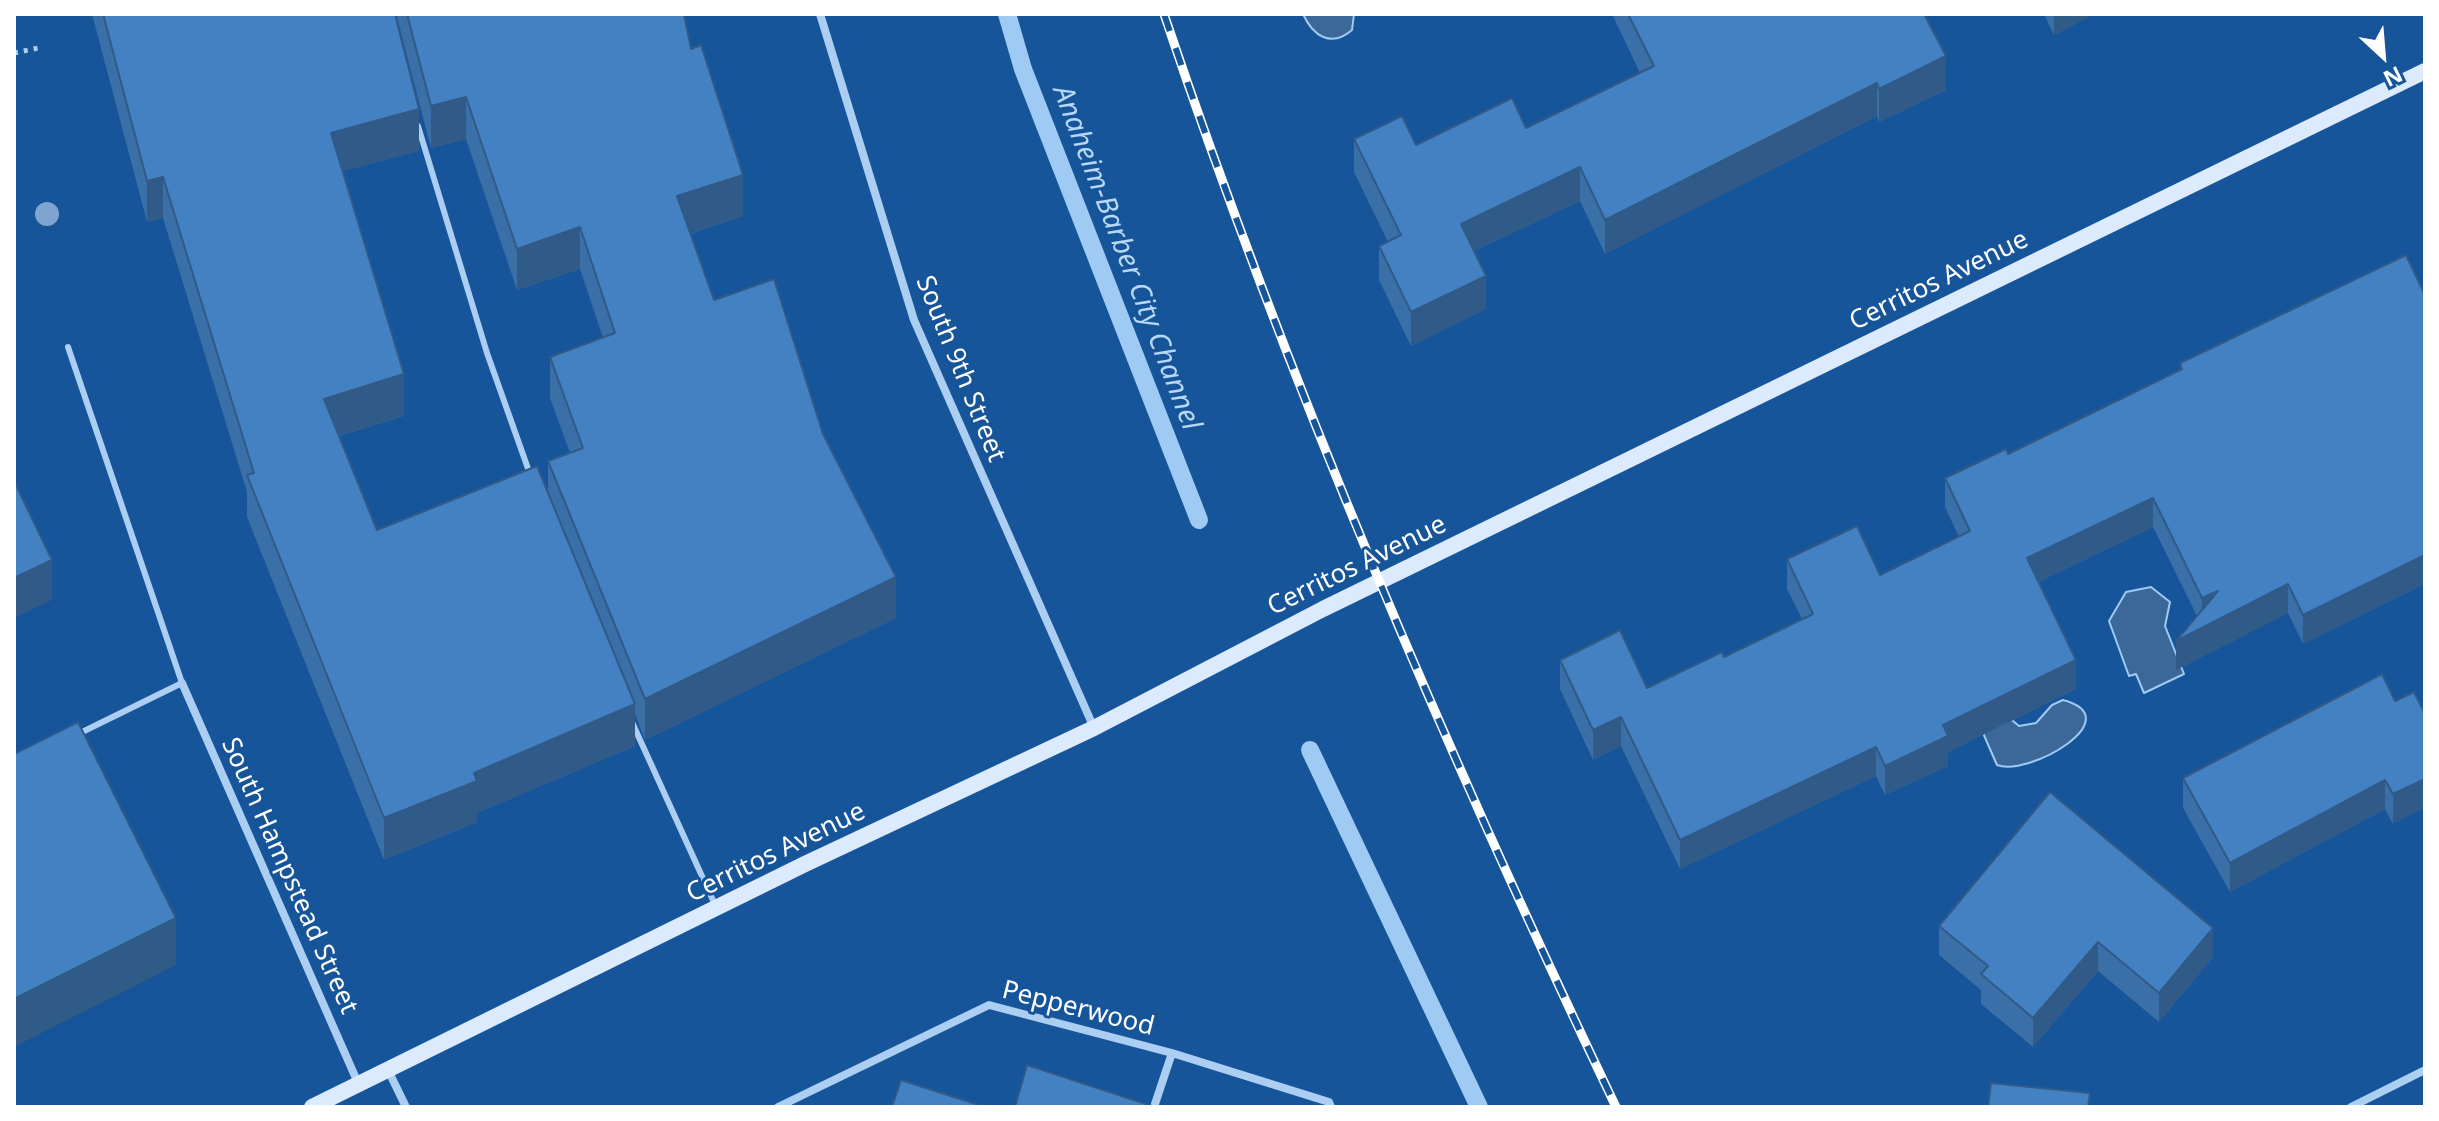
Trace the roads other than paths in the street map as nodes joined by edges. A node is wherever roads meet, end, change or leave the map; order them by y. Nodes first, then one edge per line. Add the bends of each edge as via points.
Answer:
1 (820, 14) edge
2 (2425, 71) edge
3 (416, 118) edge
4 (68, 347) dead end
5 (533, 481) edge
6 (182, 683) junction
7 (626, 708) edge
8 (1094, 728) junction
9 (65, 740) edge
10 (716, 908) junction
11 (1172, 1053) junction
12 (388, 1070) junction
13 (2425, 1070) edge
14 (358, 1084) junction
15 (335, 1102) edge
16 (312, 1107) edge
17 (406, 1107) edge
18 (778, 1107) edge
19 (1154, 1107) edge
20 (1331, 1107) edge
21 (2351, 1107) edge

1 - 8 street, South 9th Street via 914,320
2 - 8 street, Cerritos Avenue via 1309,616
3 - 5 lane via 487,353
4 - 6 lane
6 - 9 lane
6 - 14 street, South Hampstead Street
7 - 10 lane
8 - 10 street, Cerritos Avenue
10 - 12 street, Cerritos Avenue
11 - 18 street, Pepperwood via 989,1005
11 - 19 street
11 - 20 street, Pepperwood via 1329,1102
12 - 14 street, Cerritos Avenue
12 - 17 street
13 - 21 street
14 - 15 street, Cerritos Avenue
15 - 16 street, Cerritos Avenue

